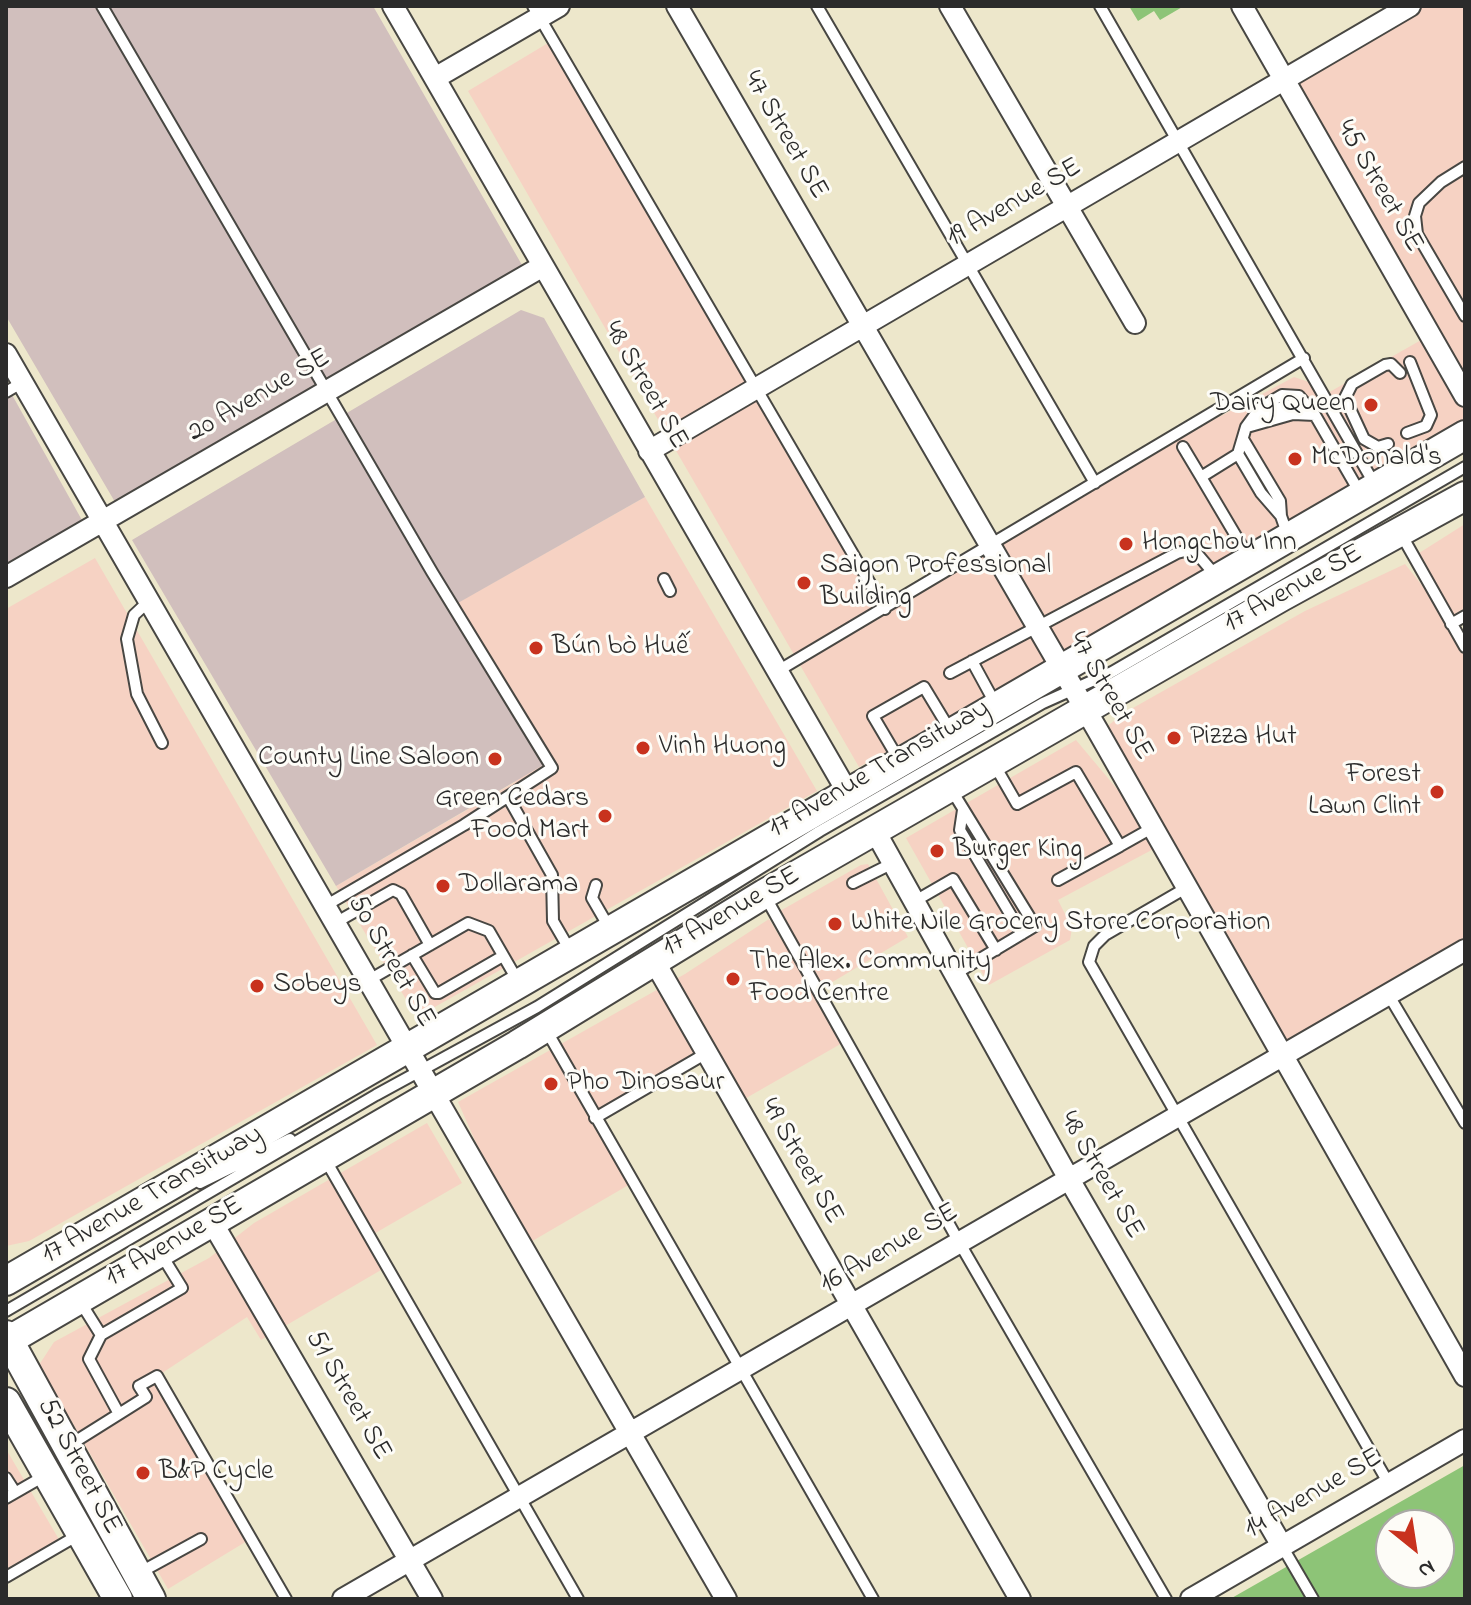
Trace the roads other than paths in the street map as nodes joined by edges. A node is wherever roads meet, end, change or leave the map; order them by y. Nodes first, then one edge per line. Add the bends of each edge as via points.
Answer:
1 (102, 6) edge
2 (393, 6) edge
3 (559, 6) edge
4 (677, 6) edge
5 (817, 6) edge
6 (950, 6) edge
7 (1100, 6) edge
8 (1242, 6) edge
9 (1396, 9) edge
10 (537, 12) edge
11 (435, 78) junction
12 (1284, 79) junction
13 (1179, 141) junction
14 (1465, 167) edge
15 (1068, 206) junction
16 (968, 264) junction
17 (543, 266) junction
18 (1465, 316) edge
19 (1135, 323) dead end
20 (862, 326) junction
21 (6, 354) edge
22 (1304, 358) junction
23 (1410, 362) dead end
24 (1400, 373) dead end
25 (14, 387) edge
26 (756, 388) junction
27 (326, 392) junction
28 (1465, 396) edge
29 (1311, 414) junction
30 (1246, 427) junction
31 (1407, 433) dead end
32 (1465, 435) edge
33 (1243, 439) junction
34 (1388, 444) dead end
35 (1183, 447) dead end
36 (649, 451) junction
37 (1238, 454) junction
38 (1465, 467) edge
39 (1201, 477) junction
40 (1095, 483) junction
41 (1368, 490) junction
42 (1465, 496) edge
43 (104, 520) junction
44 (1284, 526) junction
45 (1400, 532) junction
46 (989, 547) junction
47 (1250, 559) junction
48 (6, 577) edge
49 (1217, 578) junction
50 (664, 579) dead end
51 (670, 591) dead end
52 (150, 600) junction
53 (885, 609) junction
54 (1465, 616) edge
55 (1451, 624) junction
56 (1037, 628) junction
57 (1465, 647) edge
58 (972, 661) junction
59 (776, 672) junction
60 (950, 673) dead end
61 (1073, 689) junction
62 (996, 706) junction
63 (951, 732) junction
64 (162, 743) dead end
65 (900, 762) junction
66 (993, 762) junction
67 (848, 793) junction
68 (508, 797) junction
69 (956, 798) junction
70 (1152, 828) junction
71 (875, 831) junction
72 (1120, 846) junction
73 (893, 863) junction
74 (1058, 880) dead end
75 (853, 883) dead end
76 (596, 885) dead end
77 (1186, 888) junction
78 (764, 894) junction
79 (915, 901) junction
80 (330, 915) junction
81 (611, 932) junction
82 (430, 945) junction
83 (996, 950) junction
84 (1465, 950) edge
85 (572, 954) junction
86 (412, 955) junction
87 (503, 956) junction
88 (653, 959) junction
89 (955, 974) junction
90 (369, 980) junction
91 (520, 984) junction
92 (1388, 994) junction
93 (545, 1028) junction
94 (705, 1054) junction
95 (1281, 1056) junction
96 (422, 1071) junction
97 (1178, 1116) junction
98 (595, 1118) junction
99 (1465, 1123) edge
100 (325, 1124) junction
101 (324, 1157) junction
102 (1069, 1179) junction
103 (130, 1209) junction
104 (212, 1222) junction
105 (959, 1242) junction
106 (160, 1252) junction
107 (6, 1281) edge
108 (79, 1299) junction
109 (850, 1305) junction
110 (6, 1311) edge
111 (101, 1335) junction
112 (7, 1339) edge
113 (740, 1369) junction
114 (1465, 1376) edge
115 (6, 1402) edge
116 (119, 1414) junction
117 (630, 1433) junction
118 (1465, 1440) edge
119 (67, 1447) junction
120 (48, 1474) junction
121 (6, 1478) edge
122 (1389, 1484) junction
123 (11, 1495) edge
124 (518, 1497) junction
125 (105, 1519) junction
126 (80, 1533) junction
127 (201, 1539) dead end
128 (1282, 1546) junction
129 (410, 1560) junction
130 (137, 1574) junction
131 (6, 1577) edge
132 (118, 1599) edge
133 (151, 1599) edge
134 (286, 1599) edge
135 (343, 1599) edge
136 (432, 1599) edge
137 (578, 1599) edge
138 (726, 1599) edge
139 (873, 1599) edge
140 (1020, 1599) edge
141 (1166, 1599) edge
142 (1191, 1599) edge
143 (1313, 1599) edge

1 - 27 lane
2 - 11 street, 48 Street SE
3 - 10 street
4 - 20 street, 47 Street SE
5 - 16 lane
6 - 15 street
7 - 13 lane
8 - 12 street, 45 Street SE
9 - 12 street, 19 Avenue SE
10 - 11 street
10 - 26 lane
11 - 17 street, 48 Street SE
12 - 13 street, 19 Avenue SE
12 - 28 street, 45 Street SE
13 - 15 street, 19 Avenue SE
13 - 22 lane
14 - 18 lane via 1419,203 1415,216 1417,234
15 - 16 street, 19 Avenue SE
15 - 19 street
16 - 20 street, 19 Avenue SE
16 - 40 lane
17 - 27 street, 20 Avenue SE
17 - 36 street, 48 Street SE
20 - 26 street, 19 Avenue SE
20 - 46 street, 47 Street SE
21 - 25 street, 50 Street SE
22 - 40 lane
22 - 41 lane
23 - 31 lane via 1431,415 1426,426
24 - 34 lane via 1385,365 1352,384 1345,398 1364,439 1378,447
25 - 43 street, 50 Street SE
26 - 36 street, 19 Avenue SE
26 - 53 lane
27 - 43 street, 20 Avenue SE
27 - 68 lane via 552,768
29 - 30 lane
29 - 30 lane via 1299,396 1282,395 1260,408
29 - 41 lane
30 - 33 lane
32 - 41 main road, 17 Avenue SE
33 - 37 lane
33 - 44 lane via 1280,501
35 - 39 lane
36 - 59 street, 48 Street SE
37 - 39 lane
37 - 44 lane
38 - 61 lane, 17 Avenue Transitway via 1112,672
39 - 47 lane
40 - 46 lane
41 - 44 main road, 17 Avenue SE
42 - 45 main road, 17 Avenue SE
43 - 48 street, 20 Avenue SE
43 - 52 street, 50 Street SE
44 - 47 main road, 17 Avenue SE
45 - 55 lane
45 - 61 main road, 17 Avenue SE
46 - 53 lane
46 - 56 street, 47 Street SE
47 - 49 main road, 17 Avenue SE
49 - 56 lane via 1193,549 1177,553
49 - 61 main road, 17 Avenue SE
50 - 51 lane
52 - 64 lane via 134,615 127,639 137,694
52 - 80 street, 50 Street SE
53 - 59 lane
54 - 55 lane
55 - 57 lane
56 - 58 lane
56 - 61 street, 47 Street SE
58 - 60 lane
58 - 62 lane
59 - 67 street, 48 Street SE
61 - 62 main road, 17 Avenue SE
61 - 66 main road, 17 Avenue SE
61 - 70 street, 47 Street SE
61 - 96 lane, 17 Avenue Transitway via 820,831 577,983
62 - 63 main road, 17 Avenue SE
63 - 65 main road, 17 Avenue SE
63 - 65 lane via 924,687 873,716
65 - 67 main road, 17 Avenue SE
66 - 69 main road, 17 Avenue SE
66 - 72 lane via 1017,804 1076,772
67 - 81 main road, 17 Avenue SE
68 - 80 lane
68 - 85 lane via 552,875 553,921
69 - 71 main road, 17 Avenue SE
69 - 83 lane via 1035,926
70 - 72 lane
70 - 77 street, 47 Street SE
71 - 73 street, 48 Street SE
71 - 78 main road, 17 Avenue SE
72 - 74 lane
73 - 75 lane
73 - 79 street, 48 Street SE
76 - 81 lane via 592,898
77 - 95 street, 47 Street SE
77 - 97 lane via 1105,935 1089,962
78 - 88 main road, 17 Avenue SE
78 - 105 lane
79 - 83 lane via 953,879
79 - 89 street, 48 Street SE
80 - 82 lane via 393,890 401,894
80 - 90 street, 50 Street SE
81 - 85 main road, 17 Avenue SE
82 - 86 lane
82 - 87 lane via 468,923 489,931
83 - 89 lane
84 - 92 street, 16 Avenue SE
85 - 91 main road, 17 Avenue SE
86 - 87 lane via 435,993
86 - 90 lane
87 - 91 lane
88 - 93 main road, 17 Avenue SE
88 - 94 street, 49 Street SE
89 - 102 street, 48 Street SE
90 - 96 street, 50 Street SE
91 - 96 main road, 17 Avenue SE
92 - 95 street, 16 Avenue SE
92 - 99 lane
93 - 96 main road, 17 Avenue SE
93 - 98 lane
94 - 98 lane
94 - 109 street, 49 Street SE
95 - 97 street, 16 Avenue SE
95 - 114 street, 47 Street SE
96 - 100 lane, 17 Avenue Transitway
96 - 101 main road, 17 Avenue SE
96 - 103 main road, 17 Avenue SE
96 - 117 street, 50 Street SE
97 - 102 street, 16 Avenue SE
97 - 122 lane
98 - 113 lane
100 - 103 lane, 17 Avenue Transitway via 211,1179
100 - 110 lane, 17 Avenue Transitway
101 - 104 main road, 17 Avenue SE
101 - 124 lane
102 - 105 street, 16 Avenue SE
102 - 128 street, 48 Street SE
103 - 107 main road, 17 Avenue SE
104 - 106 main road, 17 Avenue SE
104 - 129 street, 51 Street SE
105 - 109 street, 16 Avenue SE
105 - 141 lane
106 - 108 main road, 17 Avenue SE
106 - 111 lane via 182,1288
108 - 111 lane
108 - 112 main road, 17 Avenue SE
109 - 113 street, 16 Avenue SE
109 - 140 street, 49 Street SE
111 - 116 lane via 89,1359
112 - 119 main road, 52 Street SE
113 - 117 street, 16 Avenue SE
113 - 139 lane
115 - 120 main road, 52 Street SE
116 - 119 lane
116 - 134 lane via 146,1397 139,1386 157,1376
117 - 124 street, 16 Avenue SE
117 - 138 street, 50 Street SE
118 - 122 street, 14 Avenue SE
119 - 125 main road, 52 Street SE
120 - 123 lane
120 - 126 main road, 52 Street SE
121 - 123 lane
122 - 128 street, 14 Avenue SE
124 - 129 street, 16 Avenue SE
124 - 137 lane
125 - 126 lane
125 - 130 main road, 52 Street SE
126 - 131 lane
126 - 132 main road, 52 Street SE
127 - 130 lane
128 - 142 street, 14 Avenue SE
128 - 143 lane
129 - 135 street, 16 Avenue SE
129 - 136 street, 51 Street SE
130 - 133 main road, 52 Street SE

